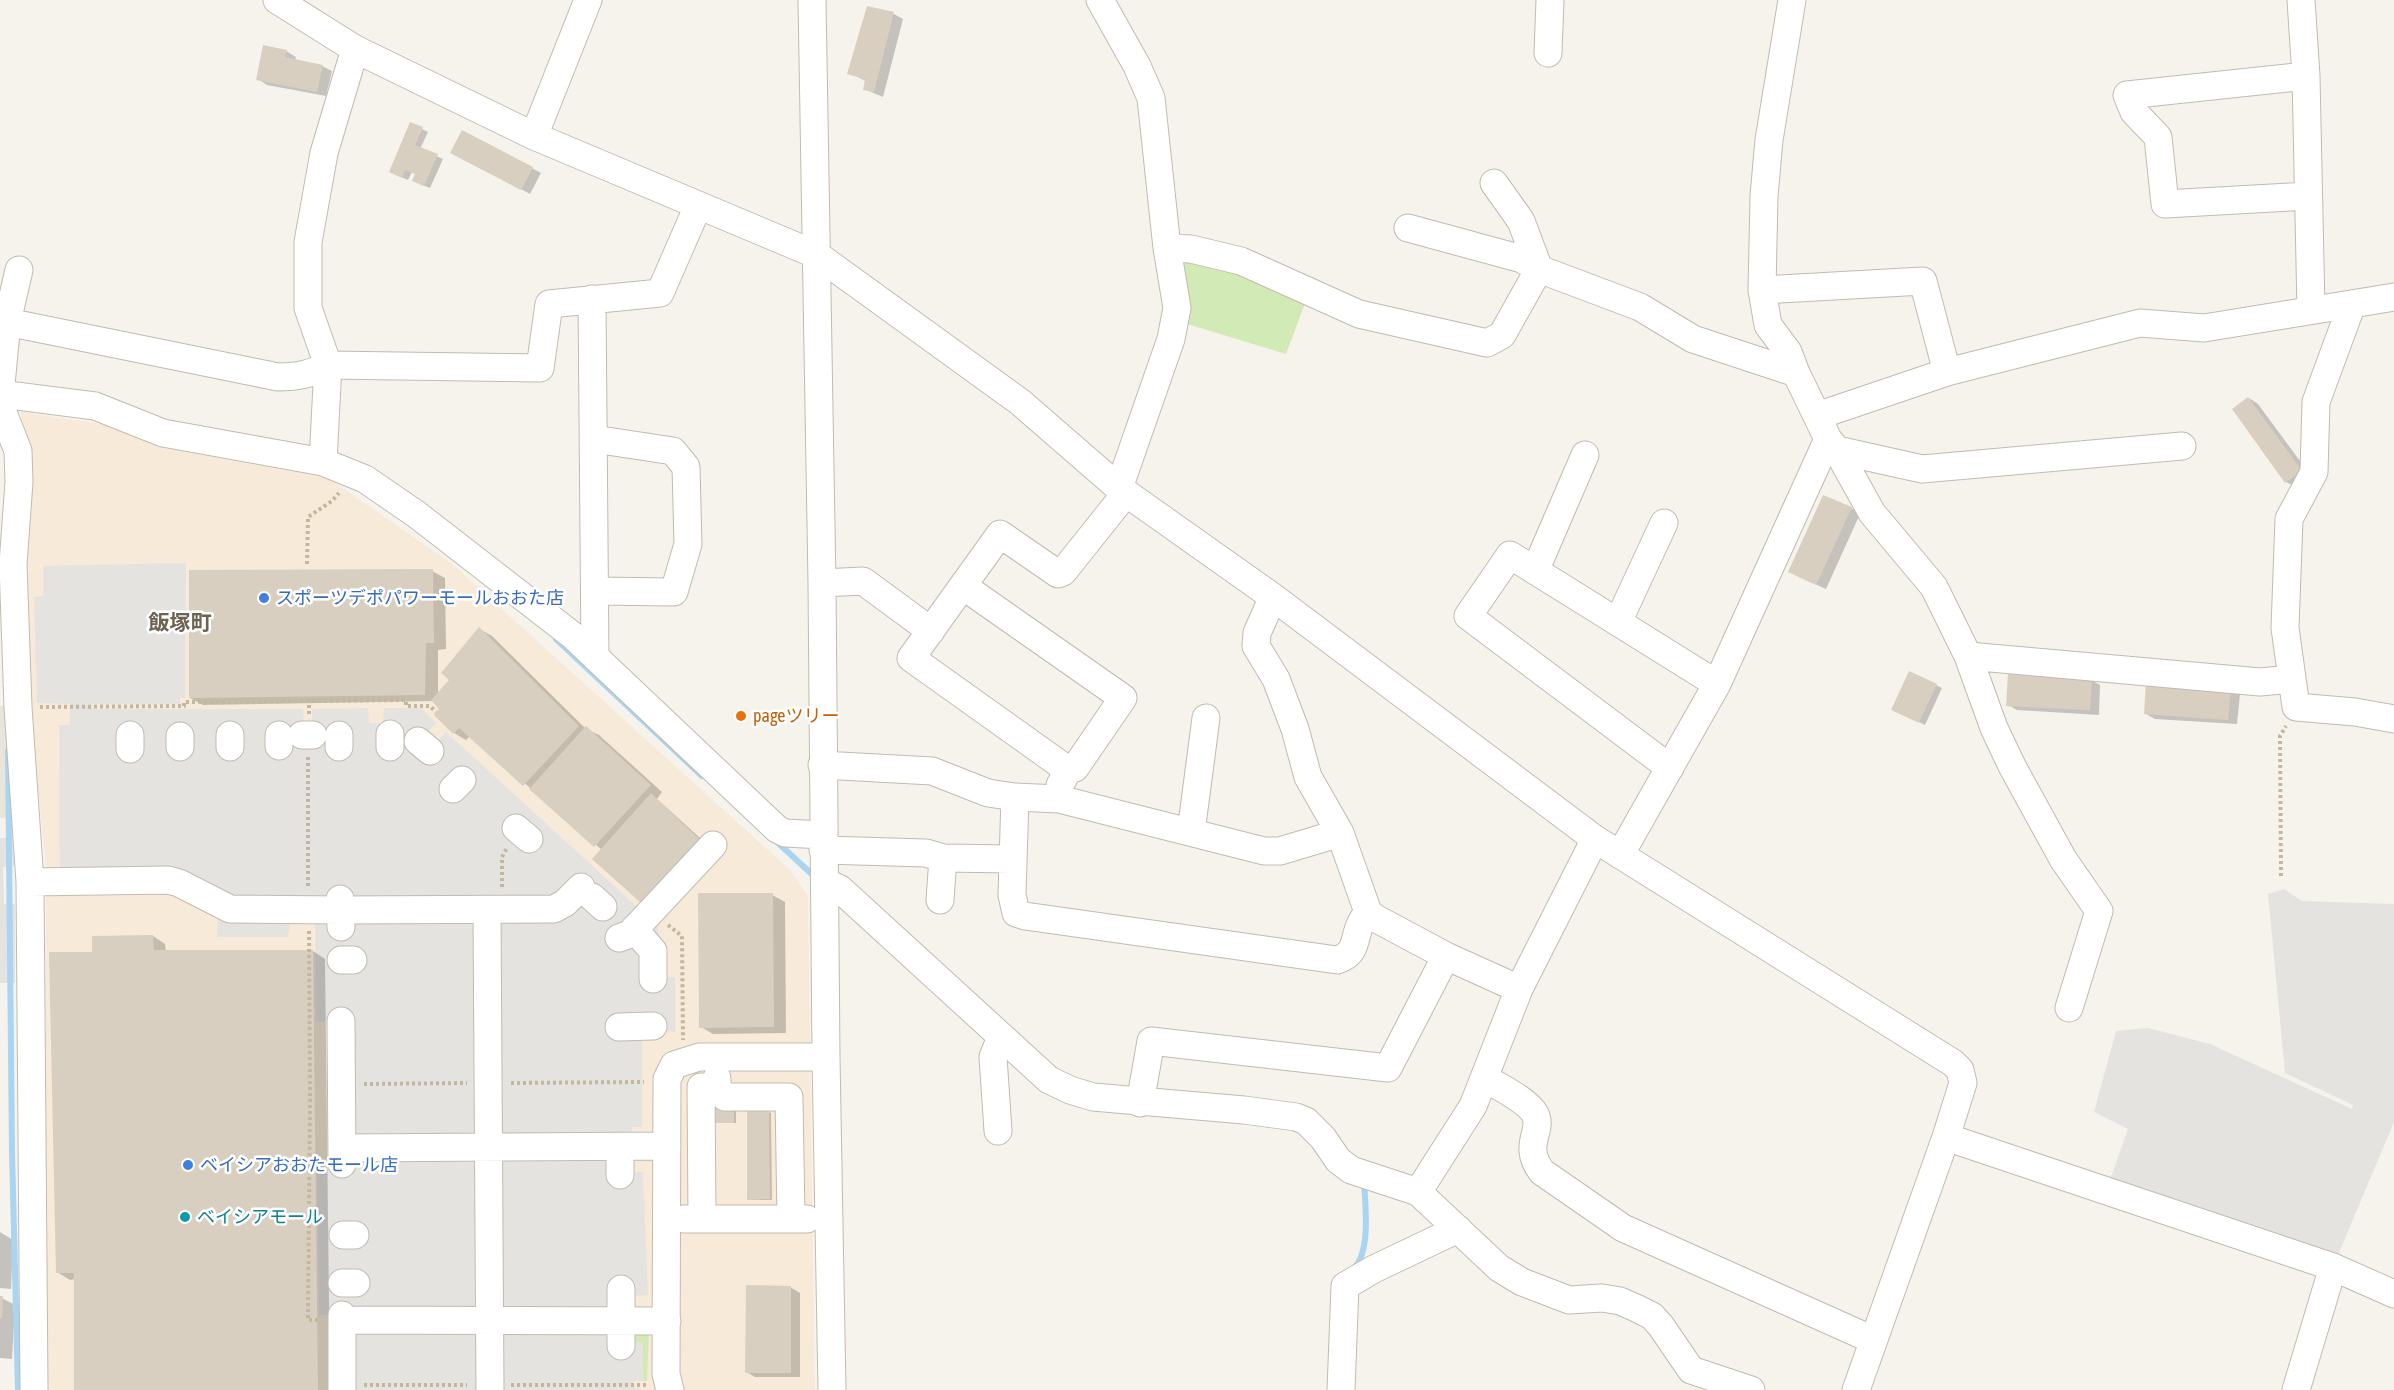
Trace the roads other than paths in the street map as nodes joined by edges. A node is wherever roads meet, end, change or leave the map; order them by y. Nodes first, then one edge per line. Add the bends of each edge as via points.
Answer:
1 (277, 0) edge
2 (588, 0) edge
3 (812, 0) edge
4 (1100, 0) edge
5 (1550, 0) edge
6 (1792, 0) edge
7 (2301, 0) edge
8 (317, 11) edge
9 (355, 49) junction
10 (1548, 53) dead end
11 (2306, 76) junction
12 (534, 135) junction
13 (1494, 183) dead end
14 (2308, 196) junction
15 (698, 206) junction
16 (1408, 228) dead end
17 (1167, 248) junction
18 (817, 255) junction
19 (1539, 268) junction
20 (19, 270) dead end
21 (1762, 290) junction
22 (2394, 297) edge
23 (592, 299) junction
24 (2352, 304) junction
25 (2311, 310) junction
26 (7, 322) junction
27 (328, 365) junction
28 (1947, 372) junction
29 (1796, 373) junction
30 (0, 394) edge
31 (0, 411) edge
32 (1827, 435) junction
33 (594, 439) junction
34 (2182, 446) dead end
35 (1585, 455) dead end
36 (323, 462) junction
37 (1122, 490) junction
38 (1664, 523) dead end
39 (1535, 571) junction
40 (7, 580) edge
41 (822, 583) junction
42 (963, 586) junction
43 (595, 591) junction
44 (1273, 597) junction
45 (1618, 622) junction
46 (931, 631) junction
47 (1968, 656) junction
48 (595, 657) junction
49 (2292, 679) junction
50 (1717, 684) junction
51 (1206, 718) dead end
52 (2394, 719) edge
53 (822, 765) junction
54 (1670, 768) junction
55 (1068, 770) junction
56 (1015, 797) junction
57 (1059, 799) junction
58 (1191, 831) junction
59 (1340, 834) junction
60 (1595, 839) junction
61 (823, 843) junction
62 (713, 845) dead end
63 (1620, 855) junction
64 (943, 858) junction
65 (1012, 859) junction
66 (30, 882) junction
67 (825, 882) junction
68 (939, 901) dead end
69 (487, 910) junction
70 (1368, 912) junction
71 (615, 919) junction
72 (1446, 956) junction
73 (653, 979) dead end
74 (1518, 989) junction
75 (2069, 1008) dead end
76 (345, 1012) dead end
77 (653, 1026) dead end
78 (619, 1027) dead end
79 (1001, 1037) junction
80 (717, 1057) junction
81 (826, 1057) junction
82 (1485, 1078) junction
83 (717, 1087) junction
84 (1140, 1103) junction
85 (998, 1131) dead end
86 (1946, 1137) junction
87 (668, 1146) junction
88 (488, 1148) junction
89 (620, 1148) junction
90 (620, 1175) dead end
91 (1418, 1192) junction
92 (829, 1219) junction
93 (668, 1220) junction
94 (780, 1224) junction
95 (706, 1225) junction
96 (1458, 1229) junction
97 (2333, 1267) junction
98 (621, 1288) dead end
99 (2394, 1294) edge
100 (490, 1320) junction
101 (621, 1333) junction
102 (674, 1336) junction
103 (1873, 1340) junction
104 (34, 1390) edge
105 (342, 1390) edge
106 (490, 1390) edge
107 (670, 1390) edge
108 (832, 1390) edge
109 (1341, 1390) edge
110 (1751, 1390) edge
111 (1856, 1390) edge
112 (2296, 1390) edge

1 - 8 street
2 - 12 street
3 - 18 street
4 - 17 street via 1151,98
5 - 10 street
6 - 21 street via 1769,140
7 - 11 street
8 - 9 street
9 - 12 street
9 - 27 street via 324,153 308,242 308,308
11 - 14 street
11 - 14 street via 2127,95 2134,112 2158,137 2165,204
12 - 15 street
13 - 19 street via 1521,221
14 - 25 street
15 - 18 street
15 - 23 street via 660,293
16 - 19 street via 1522,259
17 - 19 street via 1191,249 1241,261 1359,314 1487,343 1502,335
17 - 37 street via 1177,308 1171,339
18 - 37 street via 1020,402
18 - 41 street
19 - 29 street via 1640,307 1693,339
20 - 26 street
21 - 28 street via 1923,281
21 - 29 street via 1768,325 1788,352
22 - 24 street
23 - 27 street via 549,304 540,368
23 - 33 street
24 - 25 street
24 - 49 street via 2316,402 2314,472 2289,519 2285,628
25 - 28 street via 2204,328 2140,323
26 - 27 street via 278,377 297,377
26 - 30 street
27 - 36 street
28 - 32 street
29 - 32 street
30 - 36 street via 95,406 163,433
31 - 40 street via 18,451 19,482
32 - 34 street via 1922,469
32 - 47 street via 1872,513 1934,587
32 - 50 street
33 - 43 street
33 - 43 street via 673,451 686,467 688,544 674,592
35 - 39 street
36 - 48 street via 365,479 416,514
37 - 42 street via 1063,572 1058,574 1000,534
37 - 44 street
38 - 45 street
39 - 45 street
39 - 54 street via 1510,555 1468,616
40 - 66 street
41 - 46 street via 863,581
41 - 53 street
42 - 46 street
42 - 55 street via 1123,698 1075,768
43 - 48 street
44 - 59 street via 1257,633 1256,645 1276,679 1308,777
44 - 60 street
45 - 50 street
46 - 55 street via 911,658
47 - 49 street via 2260,682
47 - 75 street via 2012,766 2063,859 2099,911
48 - 61 street via 777,828 785,834
49 - 52 street via 2296,707
50 - 54 street
51 - 58 street
53 - 56 street via 932,771 988,793
53 - 61 street
54 - 63 street
55 - 57 street via 1057,792
56 - 57 street
56 - 65 street
57 - 58 street
58 - 59 street via 1270,852
59 - 70 street
60 - 63 street
60 - 74 street
61 - 64 street
61 - 67 street
62 - 71 street
63 - 86 street via 1953,1062 1963,1083
64 - 65 street
64 - 68 street
65 - 70 street via 1013,905 1016,913 1025,916 1337,960 1351,953
66 - 69 street via 81,873 131,873 168,880 179,876 230,901 340,912 390,904
66 - 104 street
67 - 79 street via 840,889
67 - 81 street
69 - 71 street via 554,909 565,903
69 - 88 street
70 - 72 street
71 - 73 street via 653,951
72 - 74 street
72 - 84 street via 1388,1068 1151,1041
74 - 82 street
76 - 88 street via 349,1111 342,1156
77 - 78 street
79 - 84 street via 1049,1080 1070,1090
79 - 85 street via 993,1057
80 - 81 street
80 - 83 street
80 - 87 street via 699,1057 674,1065 667,1079
81 - 92 street
82 - 91 street via 1473,1106
82 - 103 street via 1535,1114 1531,1151 1542,1172 1623,1228
83 - 94 street via 725,1097 789,1097
83 - 95 street via 701,1087
84 - 91 street via 1244,1110 1306,1121 1351,1170
86 - 97 street
86 - 103 street
87 - 89 street
87 - 93 street
88 - 89 street
88 - 100 street
89 - 90 street
91 - 96 street
92 - 94 street
92 - 108 street
93 - 95 street
93 - 102 street
94 - 95 street
96 - 109 street via 1345,1286
96 - 110 street via 1499,1268 1522,1282 1569,1300 1620,1301 1652,1316 1691,1370
97 - 99 street
97 - 112 street
98 - 101 street
100 - 101 street
100 - 105 street via 335,1322 349,1359
100 - 106 street
101 - 102 street
102 - 107 street via 666,1374
103 - 111 street

